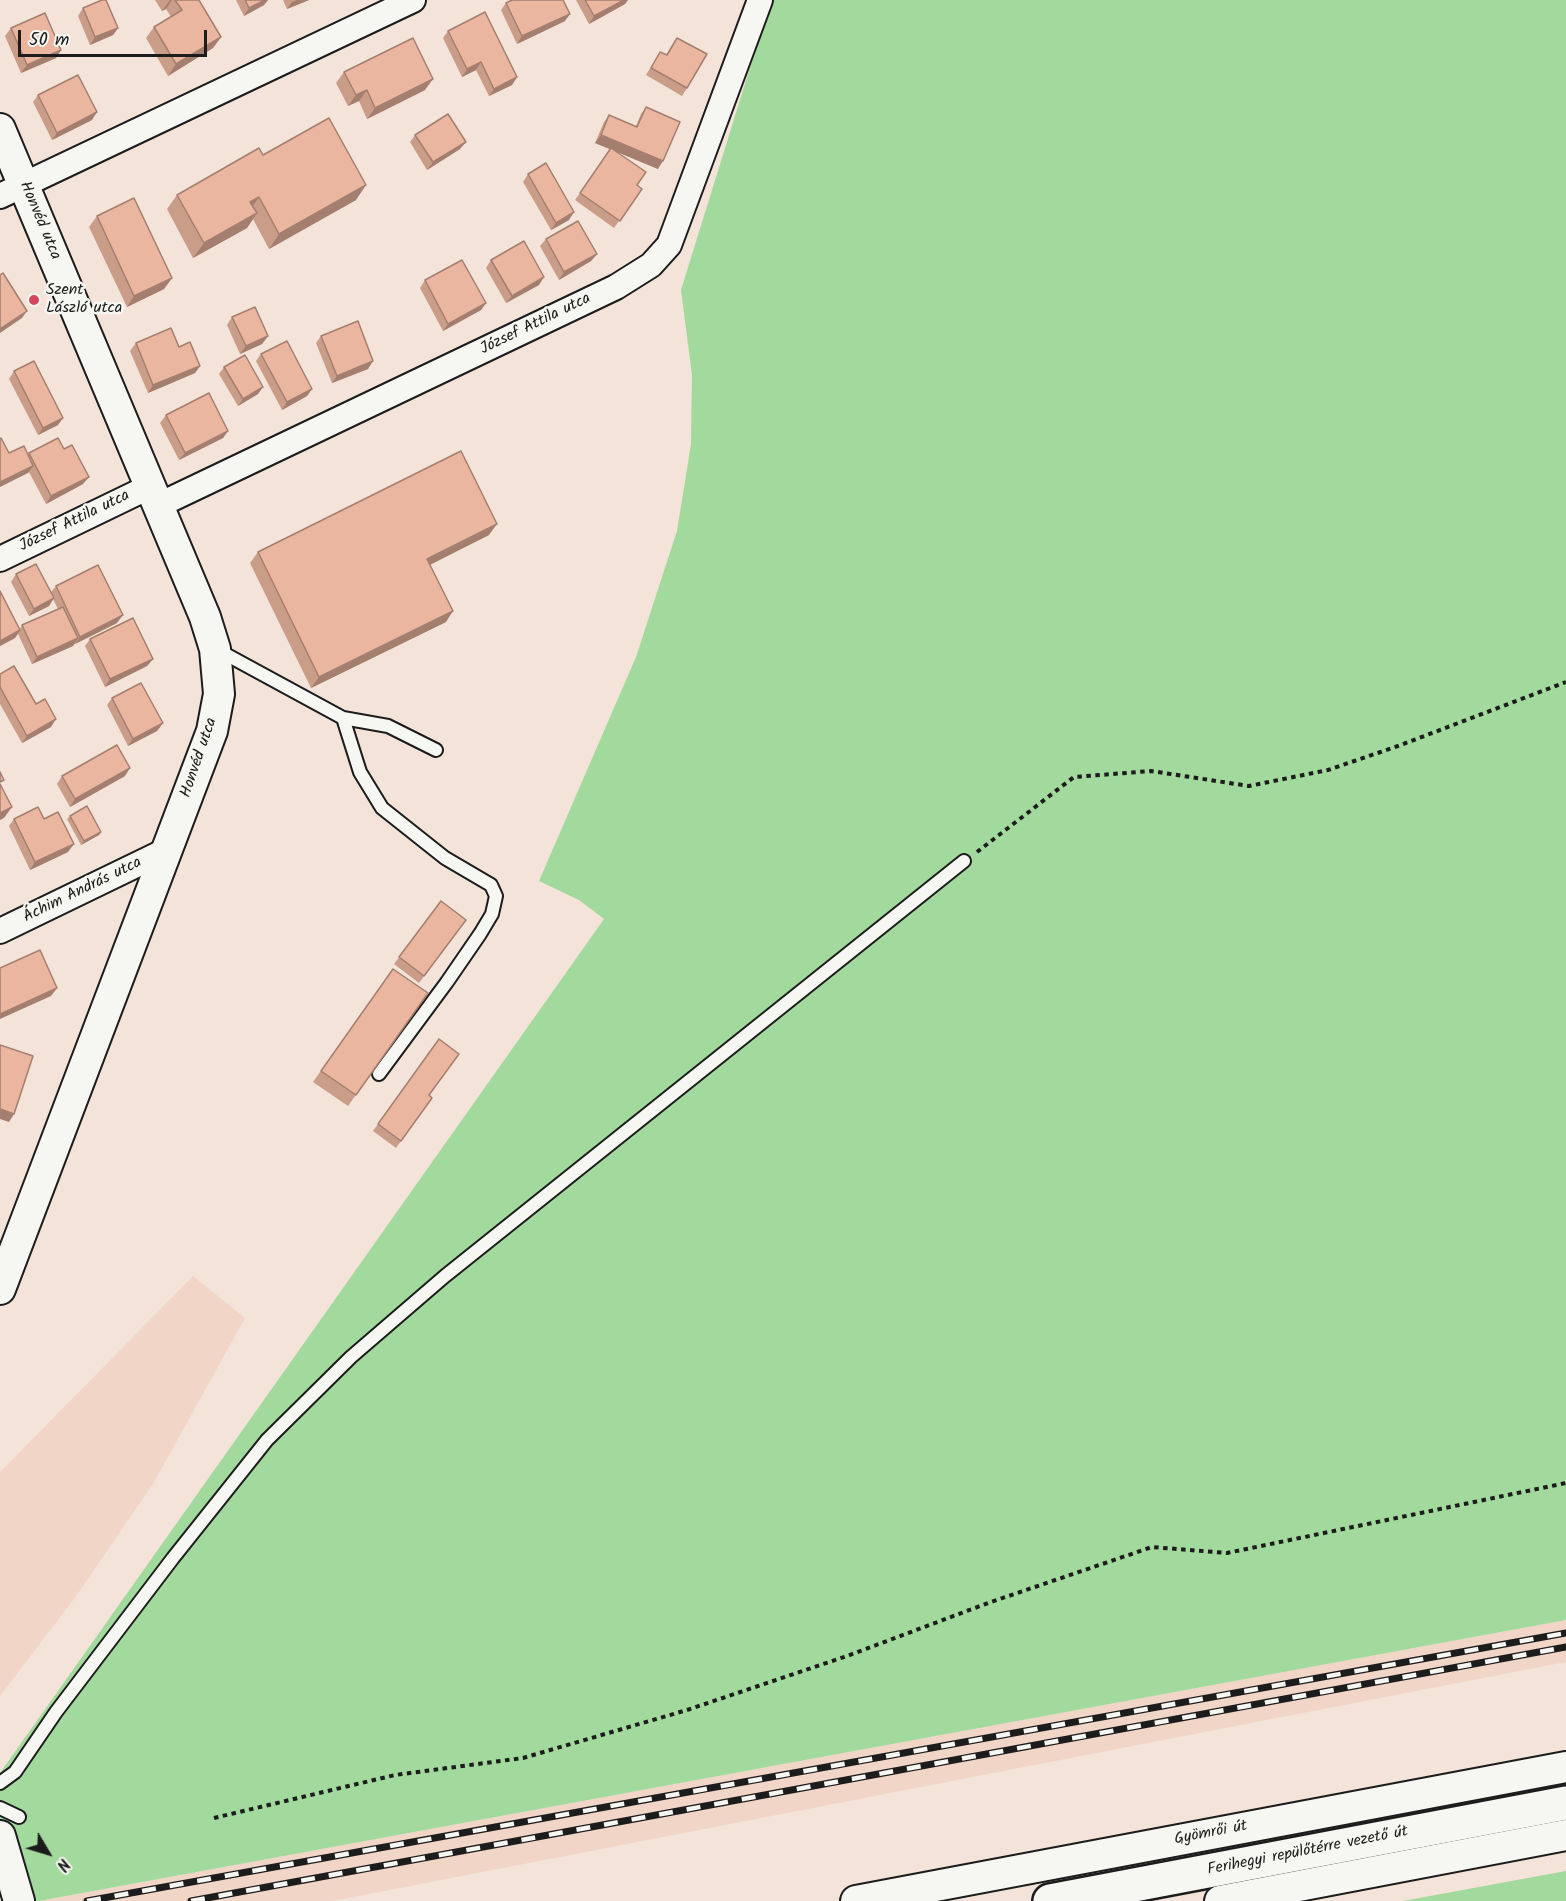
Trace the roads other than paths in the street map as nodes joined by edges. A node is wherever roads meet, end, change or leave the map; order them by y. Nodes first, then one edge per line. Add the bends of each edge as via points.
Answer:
1 (413, 0) edge
2 (760, 0) edge
3 (0, 129) edge
4 (12, 191) edge
5 (155, 496) junction
6 (0, 559) edge
7 (215, 648) junction
8 (343, 717) junction
9 (436, 750) dead end
10 (165, 851) junction
11 (964, 861) road end
12 (0, 932) edge
13 (379, 1074) edge
14 (0, 1289) edge
15 (1566, 1767) edge
16 (0, 1783) edge
17 (1566, 1803) edge
18 (0, 1808) edge
19 (10, 1826) edge
20 (1566, 1835) edge
21 (19, 1901) edge
22 (856, 1901) edge
23 (1050, 1901) edge
24 (1220, 1901) edge

1 - 4 street
2 - 5 street, József Attila utca via 669,245 651,266 616,287
3 - 4 street, Honvéd utca
4 - 5 street, Honvéd utca
5 - 6 street, József Attila utca
5 - 7 street, Honvéd utca
7 - 8 lane
7 - 10 street, Honvéd utca via 219,694 212,731
8 - 9 lane via 388,726
8 - 13 lane via 360,772 382,808 445,858 491,885 496,896 492,914 480,934
10 - 12 street, Áchim András utca
10 - 14 street, Honvéd utca
11 - 16 lane via 445,1276 351,1357 267,1440 84,1676 15,1772
15 - 22 street, Gyömrői út
17 - 23 main road, Ferihegyi repülőtérre vezető út
18 - 19 lane
19 - 21 street
20 - 24 street

